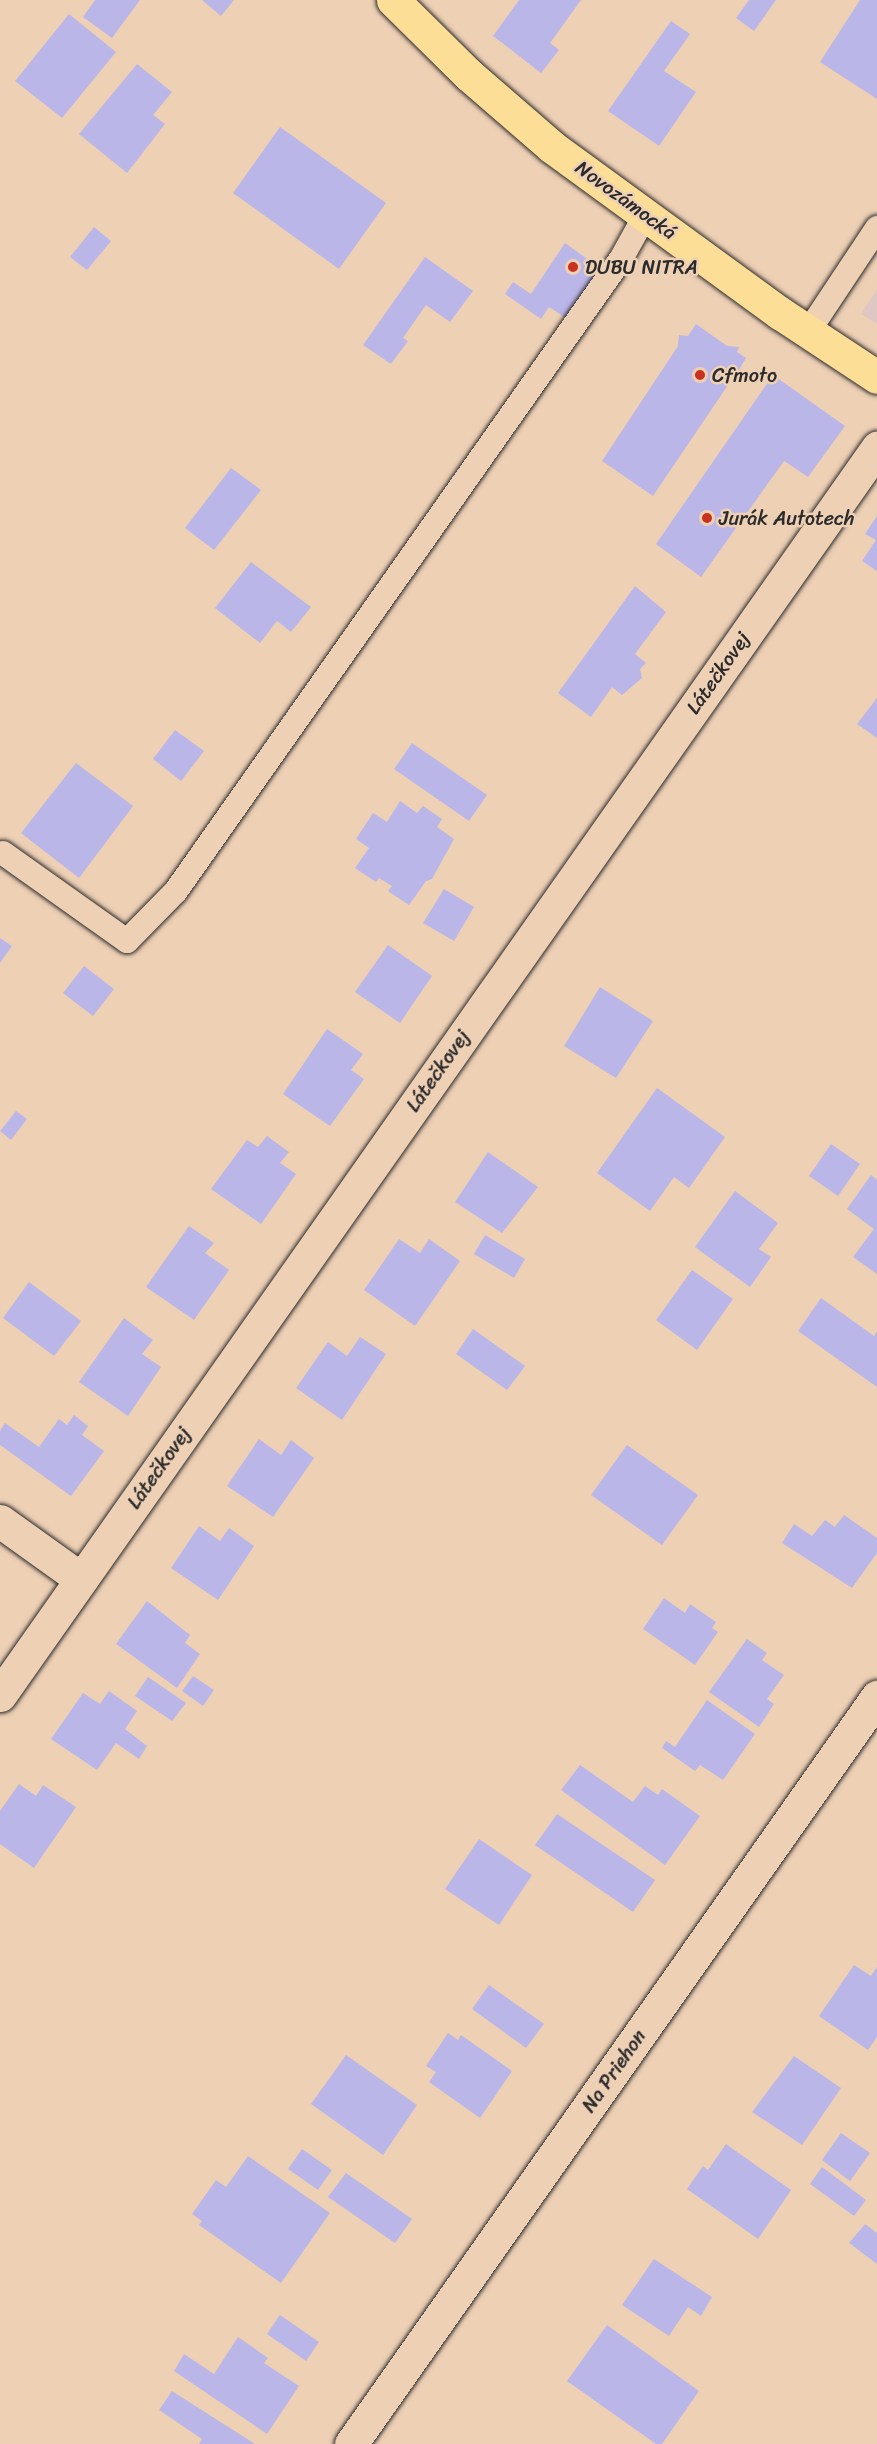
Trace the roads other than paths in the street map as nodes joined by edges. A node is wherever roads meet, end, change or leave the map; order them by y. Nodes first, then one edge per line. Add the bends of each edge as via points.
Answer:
1 (393, 0) edge
2 (646, 214) junction
3 (877, 228) edge
4 (808, 332) junction
5 (877, 377) edge
6 (877, 448) edge
7 (3, 853) dead end
8 (0, 1521) edge
9 (81, 1579) junction
10 (0, 1695) edge
11 (877, 1698) edge
12 (351, 2444) edge

1 - 2 main road, Novozámocká via 469,75 552,147
2 - 4 main road, Novozámocká
2 - 7 lane via 614,269 176,891 127,941
3 - 4 lane
4 - 5 main road, Novozámocká
6 - 9 street, Látečkovej
8 - 9 street
9 - 10 street, Látečkovej
11 - 12 street, Na Priehon

